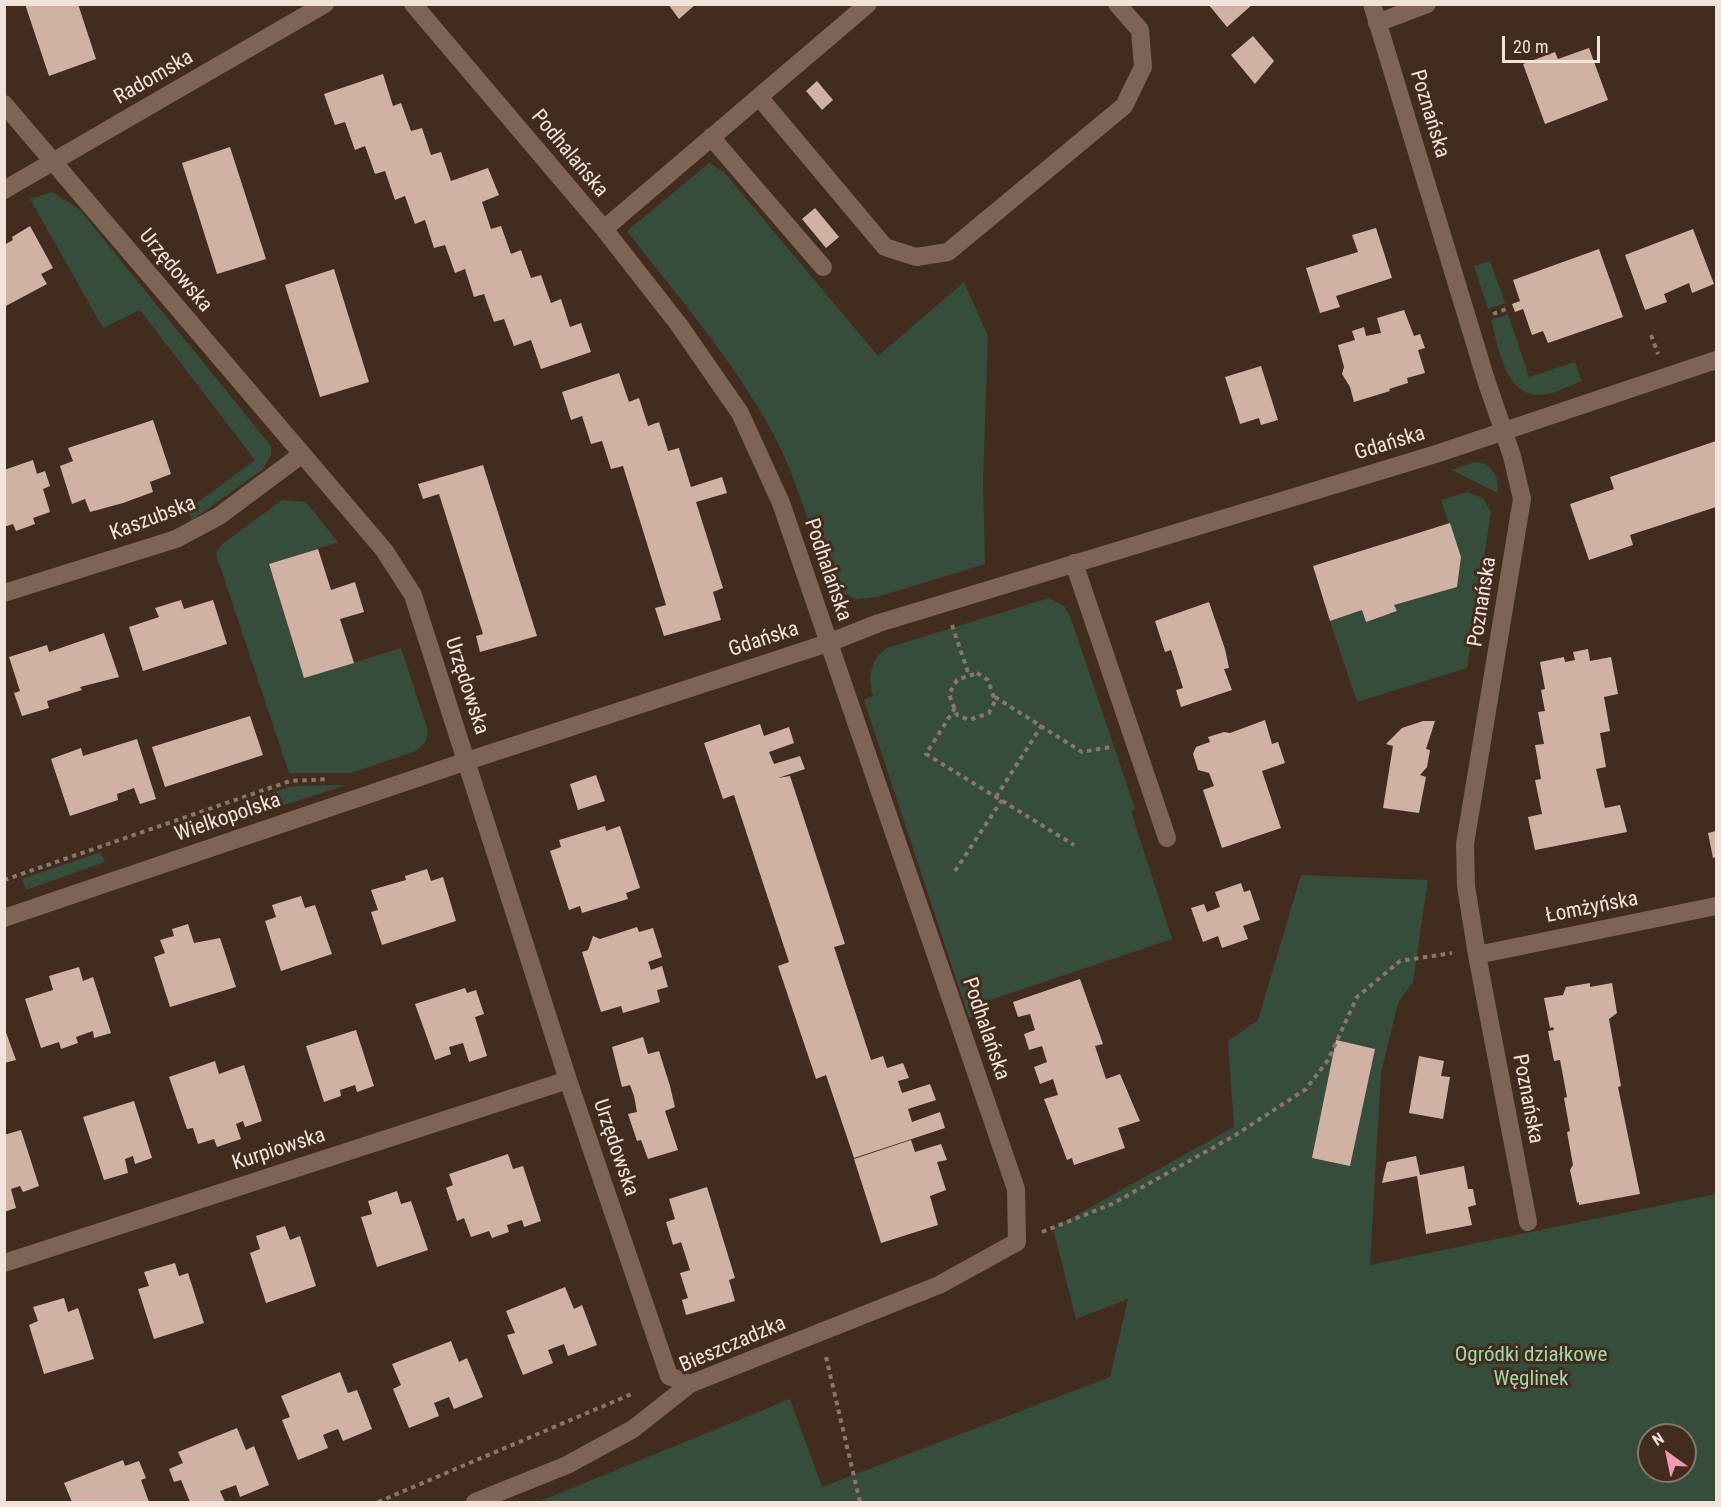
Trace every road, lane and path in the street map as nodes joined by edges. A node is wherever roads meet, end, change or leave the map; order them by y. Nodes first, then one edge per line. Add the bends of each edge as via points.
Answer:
1 (325, 4) edge
2 (413, 4) edge
3 (868, 4) edge
4 (1117, 4) edge
5 (1371, 4) edge
6 (1427, 4) edge
7 (1377, 23) junction
8 (759, 97) junction
9 (4, 104) edge
10 (711, 137) junction
11 (54, 162) junction
12 (4, 190) edge
13 (604, 229) junction
14 (823, 267) dead end
15 (1506, 309) dead end
16 (1487, 316) dead end
17 (1651, 335) dead end
18 (1660, 359) dead end
19 (1716, 360) edge
20 (1502, 433) junction
21 (301, 455) junction
22 (1074, 563) junction
23 (4, 593) edge
24 (951, 620) dead end
25 (828, 643) junction
26 (969, 675) junction
27 (994, 696) junction
28 (955, 708) junction
29 (1042, 725) junction
30 (1118, 745) dead end
31 (467, 761) junction
32 (331, 779) dead end
33 (996, 797) junction
34 (1002, 800) junction
35 (1167, 838) dead end
36 (1074, 845) dead end
37 (955, 871) dead end
38 (4, 880) edge
39 (1716, 906) edge
40 (4, 918) edge
41 (1468, 953) junction
42 (568, 1080) junction
43 (1528, 1222) dead end
44 (1017, 1242) junction
45 (4, 1263) edge
46 (820, 1333) junction
47 (669, 1376) junction
48 (690, 1383) junction
49 (378, 1503) edge
50 (475, 1503) edge
51 (860, 1503) edge

1 - 11 street, Radomska
2 - 13 street, Podhalańska
3 - 8 street
4 - 8 street via 1140,30 1143,67 1124,106 948,252 916,257 885,247
5 - 7 street, Poznańska
6 - 7 street
7 - 20 street, Poznańska
8 - 10 street
9 - 11 street, Urzędowska
10 - 13 street
10 - 14 street
11 - 12 street, Radomska
11 - 21 street, Urzędowska
13 - 25 street, Podhalańska via 679,325 757,444
15 - 16 path
17 - 18 path
19 - 20 street, Gdańska
20 - 22 street, Gdańska
20 - 41 street, Poznańska via 1522,499 1465,844
21 - 23 street, Kaszubska via 219,516 176,539
21 - 31 street, Urzędowska via 384,550 413,595
22 - 25 street, Gdańska via 879,623
22 - 35 street
24 - 26 path
25 - 31 street, Gdańska
25 - 44 street, Podhalańska via 1016,1189
26 - 27 path via 977,673 988,680
26 - 28 path via 957,680 949,694
27 - 28 path via 989,713 969,720 957,715
27 - 29 path
28 - 33 path via 926,754
29 - 30 path via 1082,752
29 - 33 path
31 - 40 street, Wielkopolska
31 - 42 street, Urzędowska
32 - 38 path via 290,781
33 - 34 path
34 - 36 path
34 - 37 path
39 - 41 street, Łomżyńska
41 - 43 street, Poznańska
41 - 44 path via 1400,961 1357,997 1328,1060 1306,1089 1234,1136 1112,1204
42 - 45 street, Kurpiowska
42 - 47 street, Urzędowska
44 - 46 street, Bieszczadzka via 939,1285
46 - 48 street, Bieszczadzka
46 - 51 path
47 - 48 street
47 - 49 path
48 - 50 street, Bieszczadzka via 633,1429 567,1465

